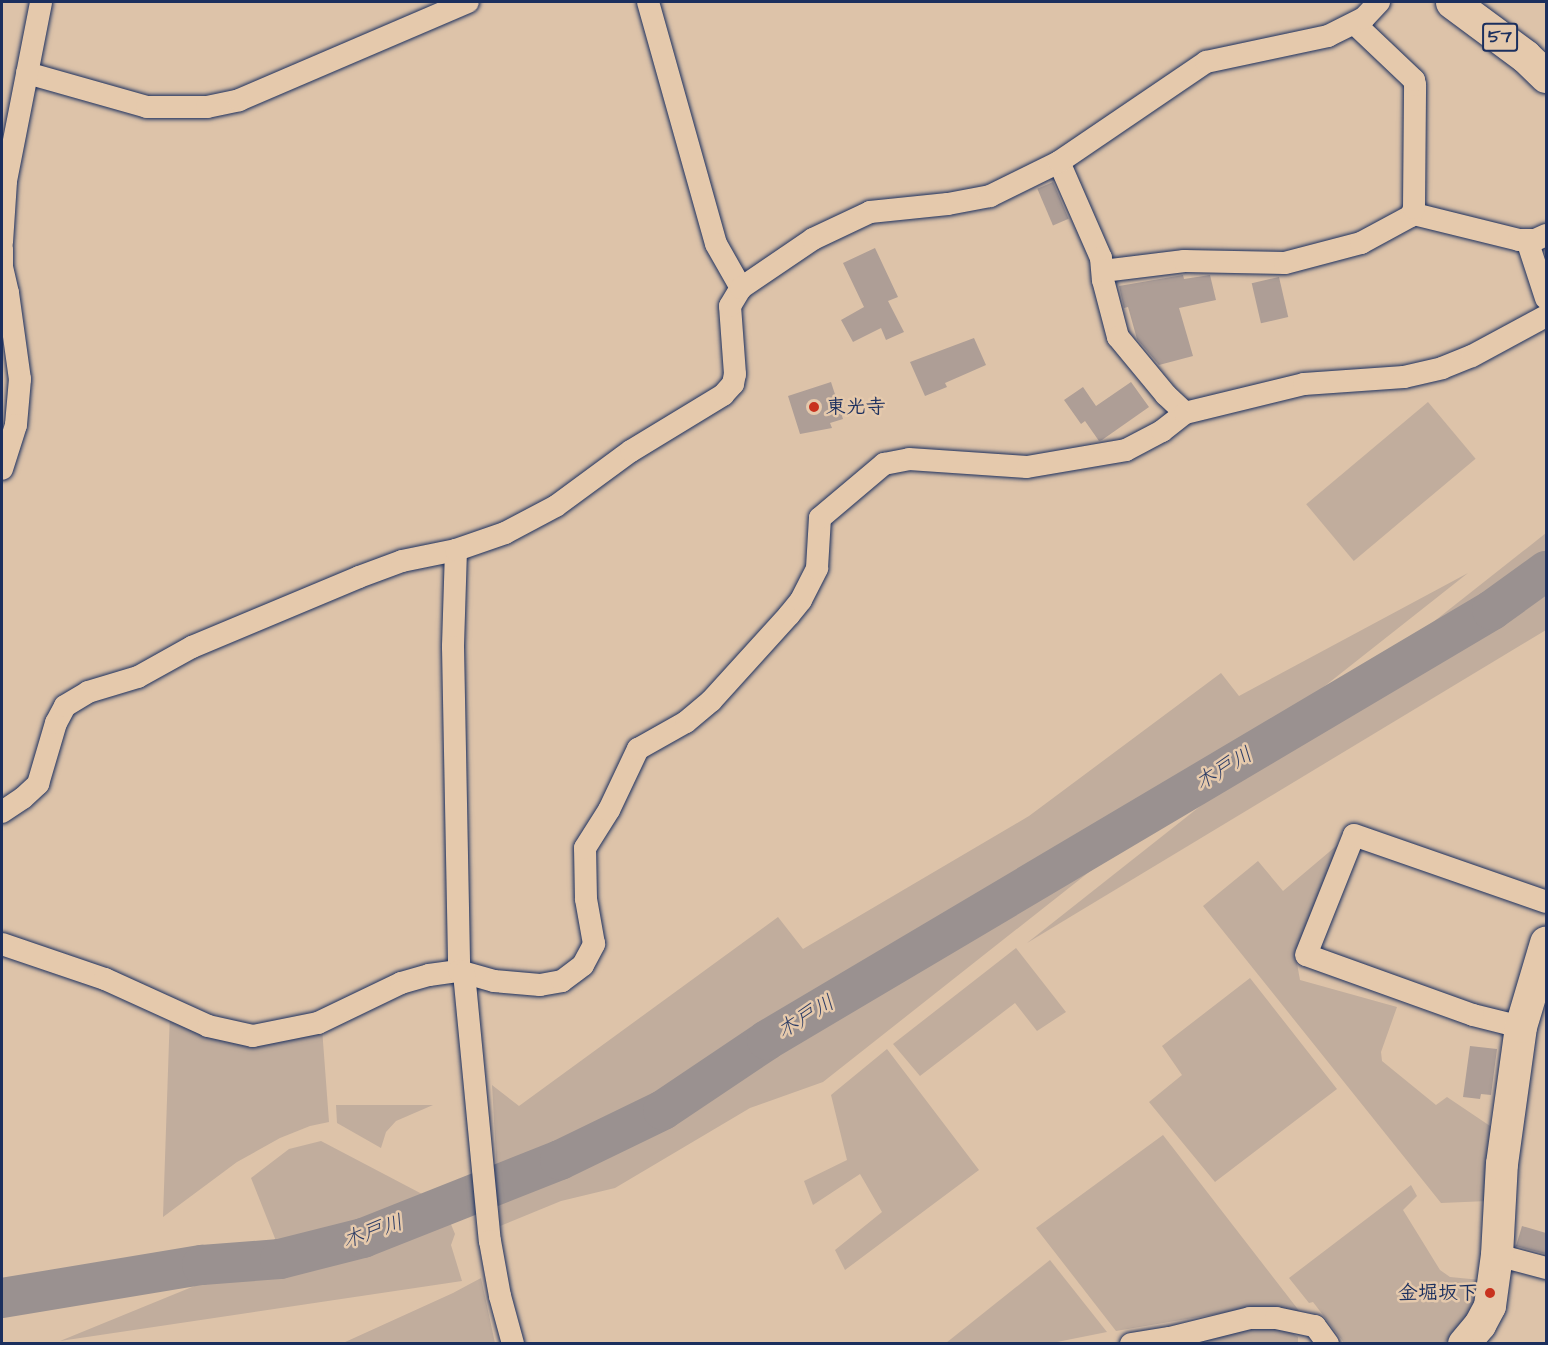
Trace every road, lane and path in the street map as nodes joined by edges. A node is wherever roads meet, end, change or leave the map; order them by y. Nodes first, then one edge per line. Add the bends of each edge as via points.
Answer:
1 (41, 2) edge
2 (468, 2) edge
3 (648, 2) edge
4 (1379, 2) edge
5 (1452, 2) edge
6 (1355, 24) junction
7 (27, 73) junction
8 (1546, 76) edge
9 (1059, 162) junction
10 (1414, 214) junction
11 (1537, 238) edge
12 (2, 242) edge
13 (2, 249) edge
14 (2, 267) edge
15 (1103, 271) junction
16 (741, 288) junction
17 (1546, 298) edge
18 (1546, 316) edge
19 (1185, 413) junction
20 (2, 469) edge
21 (456, 550) junction
22 (2, 813) edge
23 (1546, 902) edge
24 (1546, 943) edge
25 (2, 944) edge
26 (461, 972) junction
27 (1521, 1027) junction
28 (1497, 1255) junction
29 (1546, 1268) edge
30 (1316, 1326) edge
31 (513, 1344) edge
32 (1131, 1344) edge
33 (1464, 1344) edge

1 - 7 street
2 - 7 street via 239,100 207,107 147,107
3 - 16 street via 716,244
4 - 6 street
5 - 8 main road, 57
6 - 9 street via 1329,36 1206,62
6 - 10 street via 1414,80
7 - 12 street via 6,181
9 - 15 street via 1101,258
9 - 16 street via 990,196 870,212 813,238
10 - 11 street
10 - 15 street via 1362,243 1285,263 1184,261
11 - 17 street
13 - 14 street
14 - 20 street via 20,379 16,424
15 - 19 street via 1118,337
16 - 21 street via 730,306 735,374 733,384 723,394 631,451 556,506 505,533
18 - 19 street via 1442,368 1404,376 1304,384
19 - 26 street via 1162,431 1126,450 1027,467 909,459 884,464 820,518 817,568 789,615 711,701 686,722 638,749 609,810 585,848 586,899 594,944 583,965 562,981 540,985 494,981
21 - 22 street via 402,561 359,576 192,647 138,677 88,692 65,706 38,784
21 - 26 street via 453,647
23 - 27 street via 1354,835 1306,955 1473,1015
24 - 27 street
25 - 26 street via 105,979 208,1026 253,1036 318,1023 401,982
26 - 31 street via 490,1241
27 - 28 street via 1502,1164
28 - 29 street
28 - 33 street via 1490,1306
30 - 32 street via 1276,1318 1250,1318

